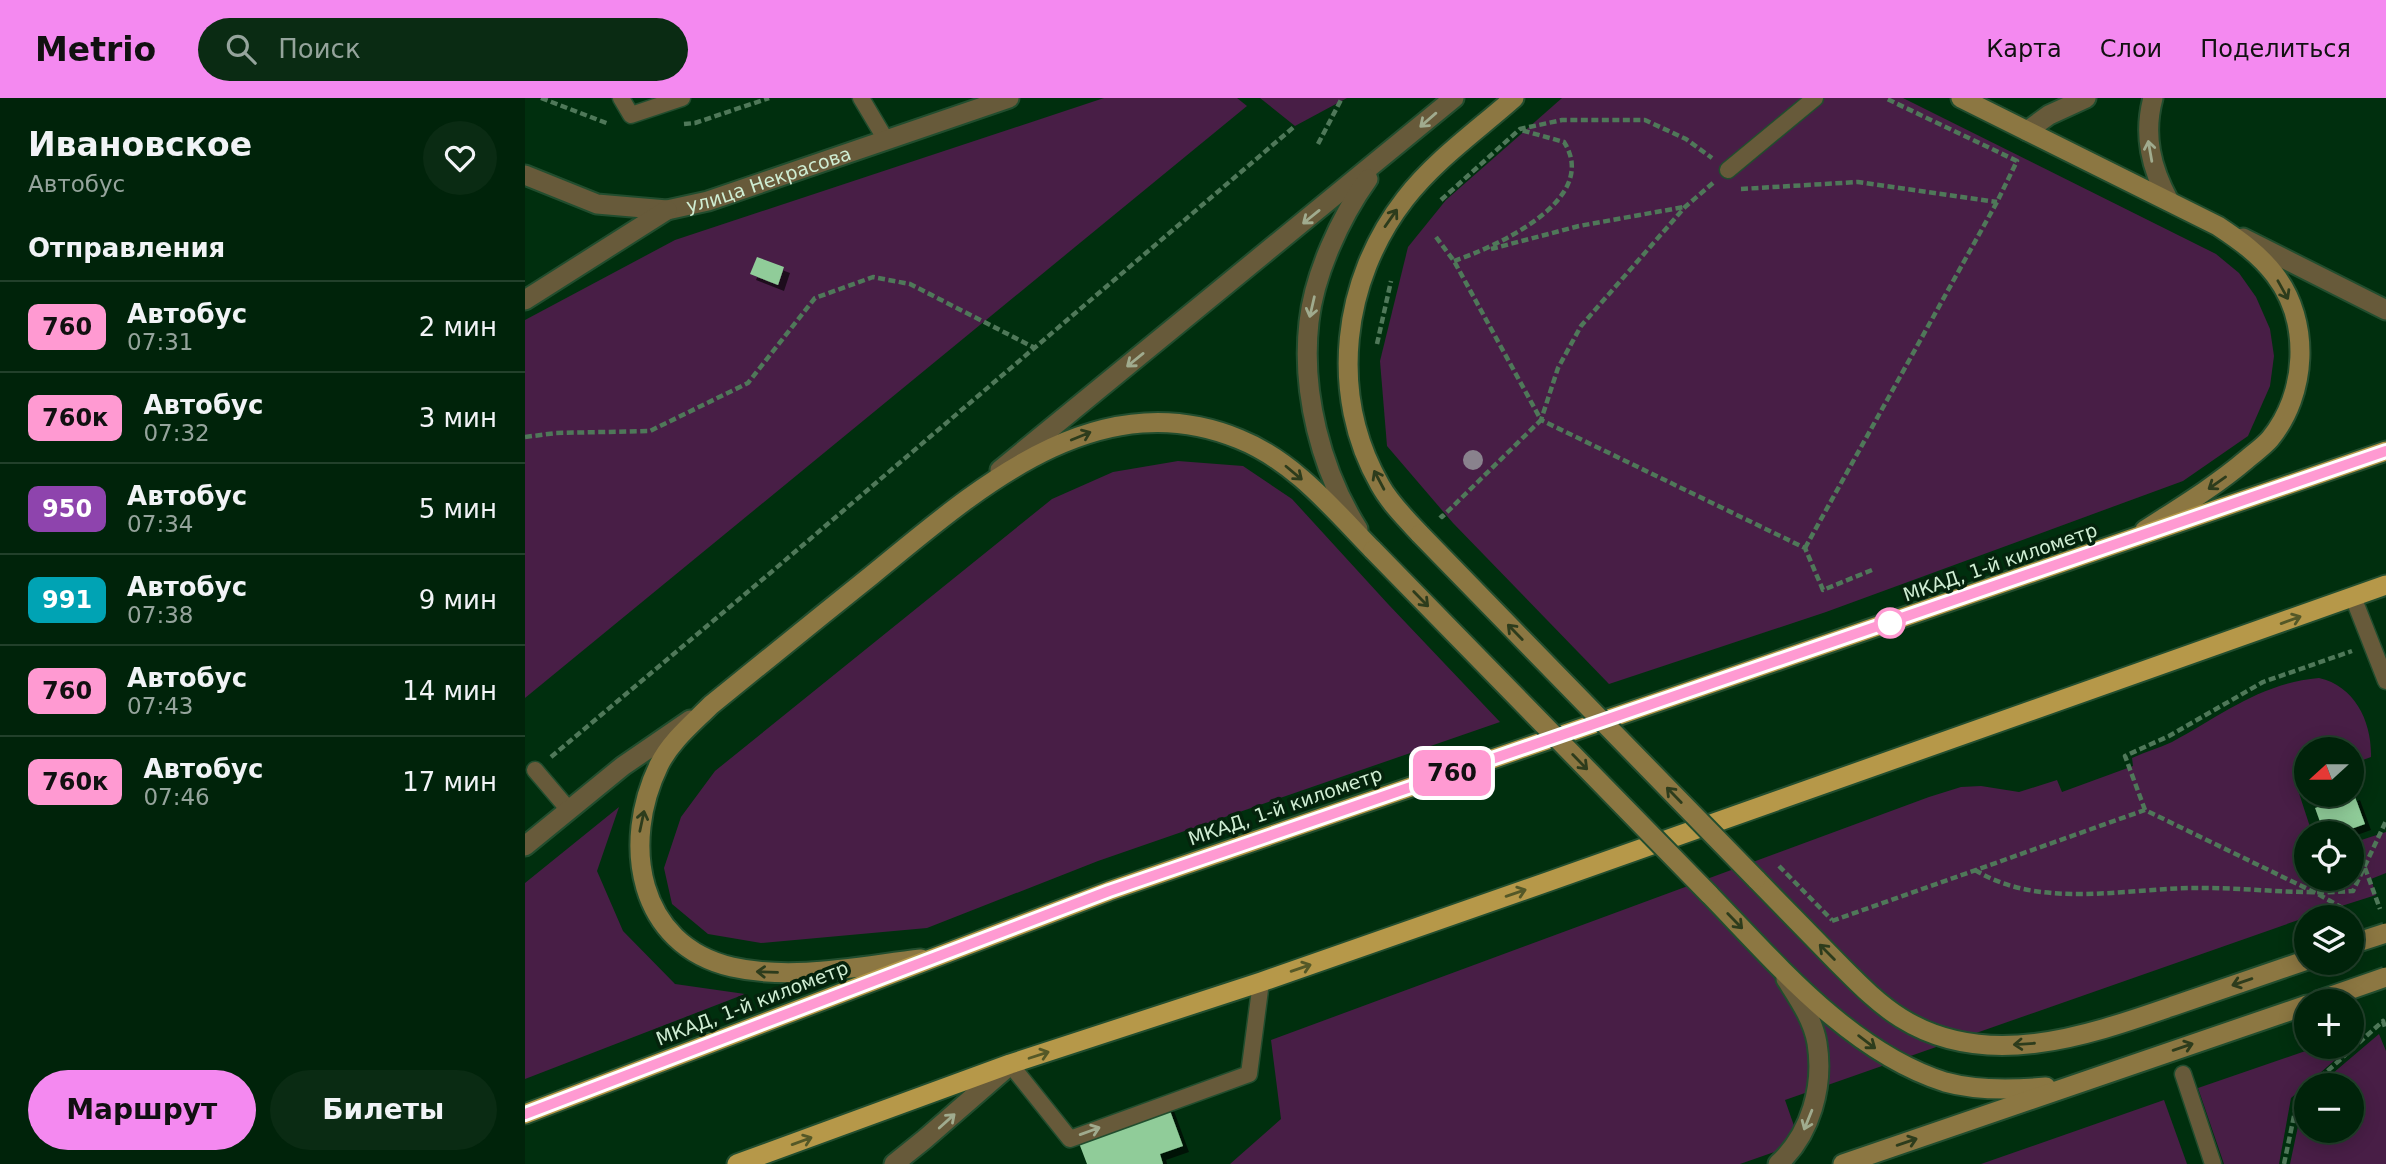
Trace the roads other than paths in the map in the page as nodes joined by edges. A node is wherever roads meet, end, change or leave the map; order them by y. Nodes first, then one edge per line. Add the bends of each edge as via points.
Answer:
1 (621, 98) edge
2 (683, 98) edge
3 (861, 98) edge
4 (1009, 98) edge
5 (1454, 98) edge
6 (1514, 98) edge
7 (1815, 98) edge
8 (1961, 98) edge
9 (2086, 98) edge
10 (2153, 98) edge
11 (2027, 131) junction
12 (886, 140) junction
13 (1402, 142) junction
14 (1728, 170) road end
15 (525, 175) edge
16 (2169, 201) junction
17 (667, 210) junction
18 (2218, 226) junction
19 (525, 300) edge
20 (2386, 310) edge
21 (2386, 451) edge
22 (957, 505) junction
23 (2126, 542) junction
24 (1373, 550) junction
25 (2386, 586) edge
26 (2354, 597) junction
27 (2386, 681) edge
28 (711, 705) junction
29 (535, 770) road end
30 (569, 810) junction
31 (525, 846) edge
32 (2386, 933) edge
33 (2364, 940) edge
34 (1761, 947) junction
35 (933, 958) junction
36 (2294, 965) edge
37 (2386, 977) edge
38 (1261, 982) junction
39 (2352, 989) edge
40 (2294, 1009) edge
41 (1010, 1064) junction
42 (2118, 1070) junction
43 (2183, 1074) dead end
44 (525, 1114) edge
45 (737, 1164) edge
46 (894, 1164) edge
47 (1778, 1164) edge
48 (1843, 1164) edge
49 (2213, 1164) edge

1 - 2 lane via 631,115
3 - 12 lane
4 - 12 street, улица Некрасова
5 -> 13 street
36 -> 6 main road, bridge via 2105,1030 2058,1041 1981,1045 1951,1039 1901,1018 1868,993 1819,944 1420,534 1380,485 1355,421 1347,360 1356,292 1385,225 1406,197
7 - 14 lane
8 - 11 main road
9 - 11 street
16 -> 10 street via 2151,160 2148,116
11 - 16 main road
12 - 17 street, улица Некрасова via 708,201
13 -> 22 street
13 -> 24 street via 1350,204 1318,282 1309,321 1310,395 1317,430 1341,498
15 - 17 street, улица Некрасова via 597,204
16 - 18 main road
17 - 19 street
18 - 20 street
18 -> 23 main road via 2252,250 2275,275 2290,301 2299,335 2294,396 2268,441 2222,480
21 - 23 highway, МКАД, 1-й километр
22 -> 24 main road via 1018,465 1089,432 1121,424 1178,422 1241,440 1280,461
22 - 28 main road
23 - 35 highway, МКАД, 1-й километр via 1109,891
24 -> 34 main road, bridge
25 - 26 highway
26 - 27 lane
38 -> 26 highway
28 - 30 street via 623,765
35 -> 28 main road via 803,973 759,972 706,959 666,929 645,885 640,831 659,765 678,737
29 - 30 lane
30 - 31 street
32 - 33 main road, bridge
34 -> 42 main road via 1879,1051 1947,1082 2023,1089 2067,1084
34 -> 47 street via 1805,1010 1817,1041 1815,1103 1804,1130
35 - 44 highway, МКАД, 1-й километр
37 - 39 main road, bridge
41 -> 38 highway
41 -> 38 lane via 1069,1139 1249,1074
42 -> 40 main road
45 -> 41 highway
46 -> 41 street
48 -> 42 main road
43 - 49 lane

